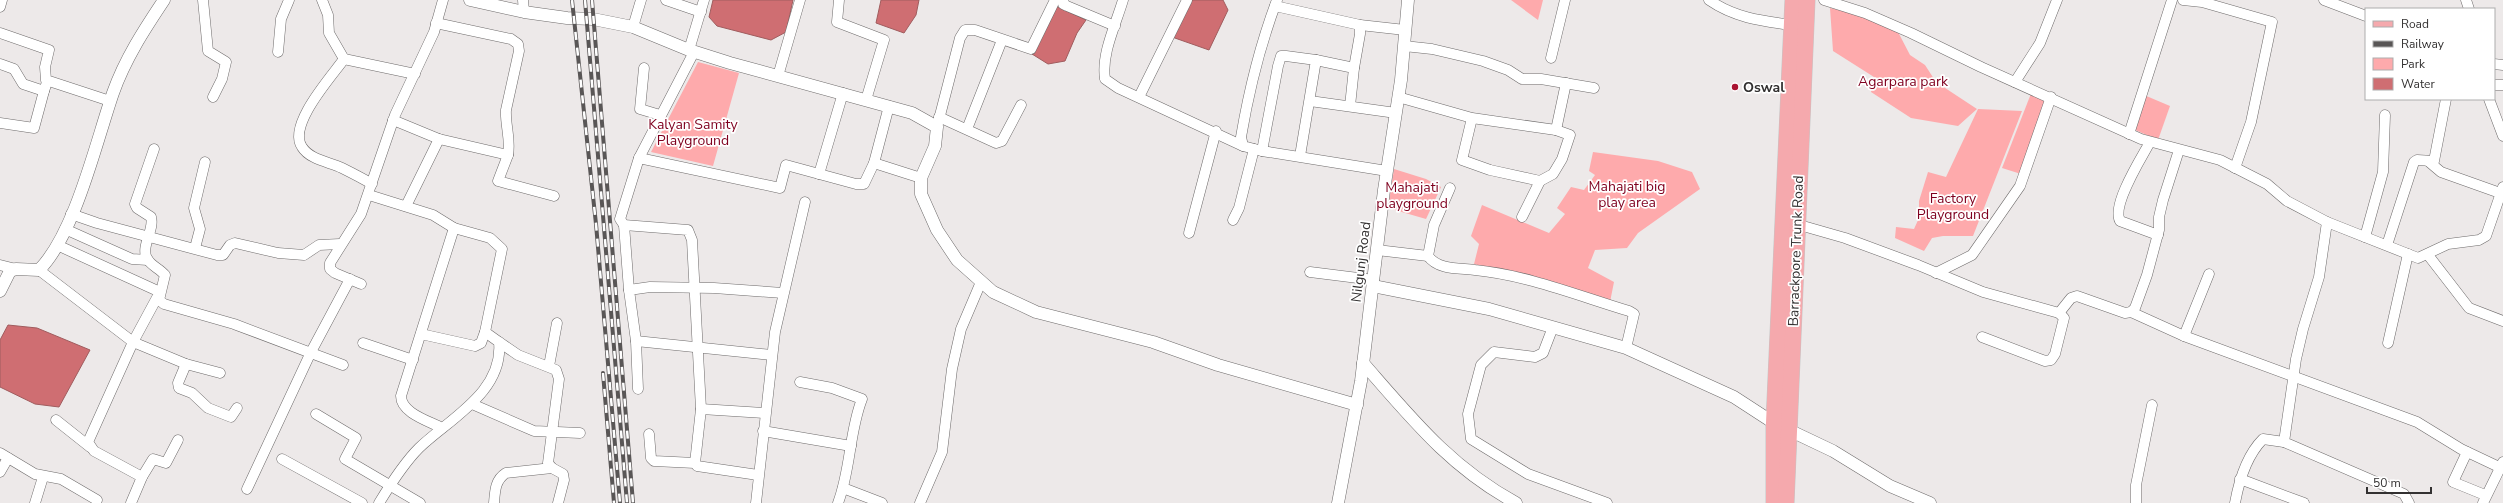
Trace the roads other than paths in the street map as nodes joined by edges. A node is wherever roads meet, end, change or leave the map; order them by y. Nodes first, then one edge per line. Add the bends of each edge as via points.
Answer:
1 (2, 0) edge
2 (164, 0) edge
3 (204, 0) edge
4 (289, 0) edge
5 (322, 0) edge
6 (443, 0) edge
7 (470, 0) edge
8 (523, 0) edge
9 (641, 0) edge
10 (666, 0) edge
11 (704, 0) edge
12 (800, 0) edge
13 (839, 0) edge
14 (1123, 0) edge
15 (1187, 0) edge
16 (1408, 0) edge
17 (1565, 0) edge
18 (1710, 0) edge
19 (1793, 0) edge
20 (1807, 0) edge
21 (1824, 0) edge
22 (2057, 0) edge
23 (2172, 0) edge
24 (2183, 0) edge
25 (2324, 0) edge
26 (1059, 1) edge
27 (1276, 3) edge
28 (0, 7) edge
29 (524, 12) junction
30 (701, 12) junction
31 (2365, 16) edge
32 (436, 23) junction
33 (1360, 25) junction
34 (1792, 25) junction
35 (1115, 26) junction
36 (633, 27) junction
37 (1405, 30) junction
38 (0, 33) edge
39 (1002, 40) junction
40 (1404, 46) junction
41 (691, 51) junction
42 (278, 52) dead end
43 (1551, 58) dead end
44 (344, 59) junction
45 (1316, 60) junction
46 (0, 64) edge
47 (644, 68) dead end
48 (1354, 68) junction
49 (415, 74) junction
50 (778, 76) junction
51 (47, 81) junction
52 (2015, 82) junction
53 (1566, 83) junction
54 (1594, 88) dead end
55 (44, 91) junction
56 (843, 94) junction
57 (213, 96) dead end
58 (1140, 97) junction
59 (1398, 97) junction
60 (2051, 97) junction
61 (866, 100) junction
62 (2446, 100) edge
63 (2489, 100) edge
64 (110, 101) junction
65 (1310, 101) junction
66 (1020, 105) dead end
67 (889, 106) junction
68 (1350, 106) junction
69 (1396, 113) junction
70 (660, 115) junction
71 (2385, 116) dead end
72 (1472, 118) junction
73 (393, 120) junction
74 (938, 122) junction
75 (0, 123) edge
76 (967, 129) junction
77 (1556, 130) junction
78 (1216, 131) junction
79 (2129, 134) junction
80 (2503, 136) edge
81 (439, 139) junction
82 (2150, 142) junction
83 (1244, 146) junction
84 (154, 149) dead end
85 (1258, 150) junction
86 (2179, 150) junction
87 (508, 155) junction
88 (1300, 156) junction
89 (639, 158) junction
90 (2428, 161) junction
91 (205, 162) dead end
92 (874, 163) junction
93 (2236, 168) junction
94 (1387, 171) junction
95 (819, 174) junction
96 (921, 178) junction
97 (1540, 181) junction
98 (372, 184) junction
99 (1450, 188) dead end
100 (2502, 190) edge
101 (368, 195) junction
102 (554, 196) dead end
103 (805, 202) dead end
104 (406, 206) junction
105 (71, 214) junction
106 (1522, 217) dead end
107 (1233, 220) dead end
108 (2327, 222) junction
109 (1796, 224) junction
110 (624, 225) junction
111 (454, 228) junction
112 (65, 229) junction
113 (1189, 234) dead end
114 (2158, 235) junction
115 (148, 236) junction
116 (2365, 237) junction
117 (340, 244) junction
118 (57, 245) junction
119 (2387, 245) junction
120 (195, 248) junction
121 (1377, 250) junction
122 (2408, 254) junction
123 (2428, 255) junction
124 (1428, 256) junction
125 (148, 260) junction
126 (0, 265) edge
127 (16, 269) junction
128 (39, 270) junction
129 (1310, 272) dead end
130 (1936, 273) junction
131 (2209, 274) dead end
132 (350, 279) junction
133 (981, 282) junction
134 (1374, 283) junction
135 (361, 284) dead end
136 (694, 288) junction
137 (629, 290) junction
138 (0, 291) edge
139 (160, 292) junction
140 (783, 293) junction
141 (2131, 312) junction
142 (2059, 313) junction
143 (2503, 321) edge
144 (557, 323) dead end
145 (1554, 327) junction
146 (485, 332) junction
147 (421, 334) junction
148 (2184, 336) junction
149 (1982, 337) dead end
150 (636, 341) junction
151 (134, 342) junction
152 (362, 342) dead end
153 (499, 342) junction
154 (2388, 343) dead end
155 (699, 347) junction
156 (1626, 348) junction
157 (311, 352) junction
158 (772, 355) junction
159 (413, 360) junction
160 (1363, 363) junction
161 (186, 364) junction
162 (343, 365) dead end
163 (549, 366) junction
164 (220, 373) dead end
165 (2293, 376) junction
166 (800, 382) dead end
167 (638, 389) dead end
168 (472, 404) junction
169 (1357, 405) junction
170 (2152, 405) dead end
171 (237, 408) dead end
172 (701, 409) junction
173 (765, 413) junction
174 (316, 414) dead end
175 (56, 420) dead end
176 (1782, 426) junction
177 (442, 428) junction
178 (763, 431) junction
179 (551, 432) junction
180 (580, 432) dead end
181 (649, 434) dead end
182 (178, 440) dead end
183 (2284, 442) junction
184 (851, 446) junction
185 (90, 447) junction
186 (2467, 452) junction
187 (4, 455) edge
188 (282, 459) dead end
189 (695, 463) junction
190 (2501, 464) edge
191 (552, 468) junction
192 (0, 472) edge
193 (758, 475) junction
194 (43, 477) junction
195 (142, 477) junction
196 (2240, 479) junction
197 (390, 487) junction
198 (843, 488) junction
199 (247, 490) dead end
200 (2484, 499) edge
201 (97, 500) dead end
202 (879, 502) edge
203 (921, 502) edge
204 (35, 503) edge
205 (131, 503) edge
206 (362, 503) edge
207 (379, 503) edge
208 (420, 503) edge
209 (494, 503) edge
210 (558, 503) edge
211 (756, 503) edge
212 (838, 503) edge
213 (1338, 503) edge
214 (1516, 503) edge
215 (1607, 503) edge
216 (1774, 503) edge
217 (1786, 503) edge
218 (1930, 503) edge
219 (2136, 503) edge
220 (2235, 503) edge
221 (2304, 503) edge
222 (2409, 503) edge

1 - 28 street
2 - 64 street via 128,54
3 - 57 street via 208,51 226,62 222,79
4 - 42 street via 281,19
5 - 44 street via 328,15 329,33
6 - 32 street
7 - 29 street
8 - 29 street
9 - 36 street
10 - 30 street
11 - 30 street
12 - 50 street
13 - 61 street via 837,22 884,40
14 - 35 street
15 - 58 street
16 - 37 street, Nilgunj Road
17 - 43 street
18 - 34 street via 1723,10 1746,18
19 - 34 main road, Barrackpore Trunk Road
20 - 109 main road, Barrackpore Trunk Road
21 - 52 street via 1865,13 1905,30
22 - 52 street via 2040,43
23 - 79 street
24 - 93 street via 2202,2 2272,22 2253,116
25 - 31 street
26 - 35 street
26 - 39 street via 1031,49
27 - 33 street
27 - 83 street via 1261,42 1252,78 1241,137
29 - 36 street via 593,19
30 - 41 street
32 - 49 street
32 - 87 street via 511,39 518,44 519,52 506,114 510,143
33 - 37 street
33 - 48 street
34 - 176 main road, Barrackpore Trunk Road
35 - 58 street via 1103,69 1105,79
36 - 41 street
37 - 40 street, Nilgunj Road
38 - 51 street via 49,50 44,76
39 - 74 street via 975,30 964,30
39 - 76 street
40 - 53 street via 1432,49 1483,61 1508,70 1522,79
40 - 59 street, Nilgunj Road
41 - 50 street
41 - 70 street
44 - 49 street
44 - 98 street via 305,113 300,139 302,147 318,159
45 - 48 street
45 - 65 street
45 - 85 street via 1282,56
46 - 55 street via 14,69 23,84
47 - 70 street via 640,109
48 - 68 street
49 - 73 street
50 - 56 street
51 - 55 street
51 - 64 street
52 - 60 street
53 - 54 street
53 - 77 street
55 - 75 street via 34,128
56 - 61 street
56 - 95 street
58 - 78 street
59 - 69 street, Nilgunj Road
59 - 72 street
60 - 79 street
60 - 130 street via 2020,186 1972,255
61 - 67 street
62 - 90 street via 2434,161
63 - 80 street
64 - 105 street
65 - 68 street
65 - 88 street
66 - 76 street via 1002,141 996,143 987,140
67 - 74 street
67 - 92 street
68 - 69 street
69 - 94 street, Nilgunj Road
70 - 89 street
71 - 116 street via 2383,172
72 - 77 street
72 - 97 street via 1462,160 1490,170
73 - 81 street
73 - 98 street
74 - 76 street
74 - 96 street via 935,146
77 - 97 street via 1570,135 1562,159 1553,174
78 - 83 street
78 - 113 street
79 - 82 street
81 - 87 street
81 - 104 street
82 - 86 street
82 - 114 street via 2130,180 2118,212 2120,221
83 - 85 street
84 - 115 street via 135,204 152,217 153,223
85 - 88 street
85 - 107 street
86 - 93 street via 2220,160
86 - 114 street via 2163,200
87 - 102 street via 498,181
88 - 94 street
89 - 95 street via 780,188 786,165
89 - 110 street via 621,213 620,219
90 - 100 street via 2441,172
90 - 119 street via 2414,162
91 - 120 street via 194,208 200,229
92 - 95 street via 864,184
92 - 96 street
93 - 108 street via 2267,184 2287,201
94 - 121 street, Nilgunj Road
96 - 133 street via 921,194 943,242 957,260
97 - 106 street
98 - 101 street
99 - 124 street via 1434,225
100 - 123 street via 2486,236 2480,240 2446,244
101 - 104 street
101 - 117 street via 361,214
103 - 140 street
104 - 111 street via 433,215
105 - 112 street
105 - 115 street
108 - 116 street
108 - 165 street via 2319,277 2302,328
109 - 130 street via 1845,238
109 - 176 main road, Barrackpore Trunk Road
110 - 136 street via 688,230 692,240
110 - 137 street
111 - 146 street via 490,238 502,249
111 - 147 street
112 - 118 street
112 - 125 street via 132,259
114 - 141 street via 2147,275 2135,308
115 - 120 street
115 - 125 street via 145,253
116 - 119 street
117 - 120 street via 319,245 304,255 278,253 240,243 230,245 223,255
117 - 132 street via 330,263 330,269
118 - 128 street
118 - 139 street
119 - 122 street
121 - 124 street
121 - 134 street, Nilgunj Road
122 - 123 street via 2418,258
122 - 154 street
123 - 143 street via 2463,303 2475,312
124 - 156 street via 1433,263 1442,266 1492,272 1629,311 1634,314
125 - 139 street via 164,275 165,282
126 - 127 street
127 - 128 street
127 - 138 street via 10,271
128 - 151 street
129 - 134 street
130 - 142 street via 1983,292
131 - 148 street
132 - 135 street
132 - 157 street
133 - 169 street via 993,292 1036,312 1153,342 1218,365
133 - 203 street via 961,329 952,369 942,452
134 - 145 street via 1489,309
134 - 160 street, Nilgunj Road
136 - 137 street via 650,287
136 - 140 street
136 - 155 street
137 - 150 street
139 - 151 street
139 - 157 street via 159,300 164,304 234,324
140 - 158 street
141 - 142 street via 2125,313 2077,296 2071,298
141 - 148 street
142 - 149 street via 2064,318 2055,354 2051,360
144 - 163 street
145 - 156 street
145 - 215 street via 1543,353 1535,357 1494,352 1481,365 1468,414 1471,439 1528,474
146 - 147 street via 481,343 475,346
146 - 153 street
147 - 159 street
148 - 165 street
150 - 155 street
150 - 167 street
151 - 161 street
151 - 185 street via 89,437
152 - 159 street
153 - 163 street via 518,355
153 - 168 street via 500,353 491,377 484,391
155 - 158 street
155 - 172 street
156 - 176 street via 1734,398
157 - 162 street
157 - 199 street
158 - 173 street
159 - 177 street via 401,403 405,408
160 - 169 street, Nilgunj Road
160 - 214 street via 1419,428 1459,466 1490,489
161 - 164 street
161 - 171 street via 178,388 192,393 214,411 231,417
163 - 179 street via 556,370 559,379
165 - 183 street
165 - 186 street via 2417,422
166 - 184 street via 832,388 862,399 855,415
168 - 177 street
168 - 179 street via 519,426
169 - 213 street, Nilgunj Road
170 - 219 street via 2136,485
172 - 173 street
172 - 189 street
173 - 178 street
174 - 197 street via 356,438 345,459
175 - 185 street
176 - 216 main road, Barrackpore Trunk Road
176 - 217 main road, Barrackpore Trunk Road
176 - 218 street via 1834,451 1890,486
177 - 197 street via 418,450
178 - 184 street
178 - 193 street
179 - 180 street
179 - 191 street via 548,463
181 - 189 street via 651,458 654,461
182 - 195 street via 166,463 153,459
183 - 196 street via 2263,439
183 - 222 street via 2381,482 2406,495
184 - 198 street
185 - 195 street
186 - 190 street
186 - 200 street via 2453,482
187 - 192 street
187 - 194 street
188 - 206 street
189 - 193 street via 697,466
190 - 200 street
191 - 209 street via 506,473 496,484
191 - 210 street via 563,474 564,480
193 - 211 street
194 - 201 street via 61,479
194 - 204 street
195 - 205 street
196 - 220 street
196 - 221 street
197 - 207 street
197 - 208 street
198 - 202 street
198 - 212 street

